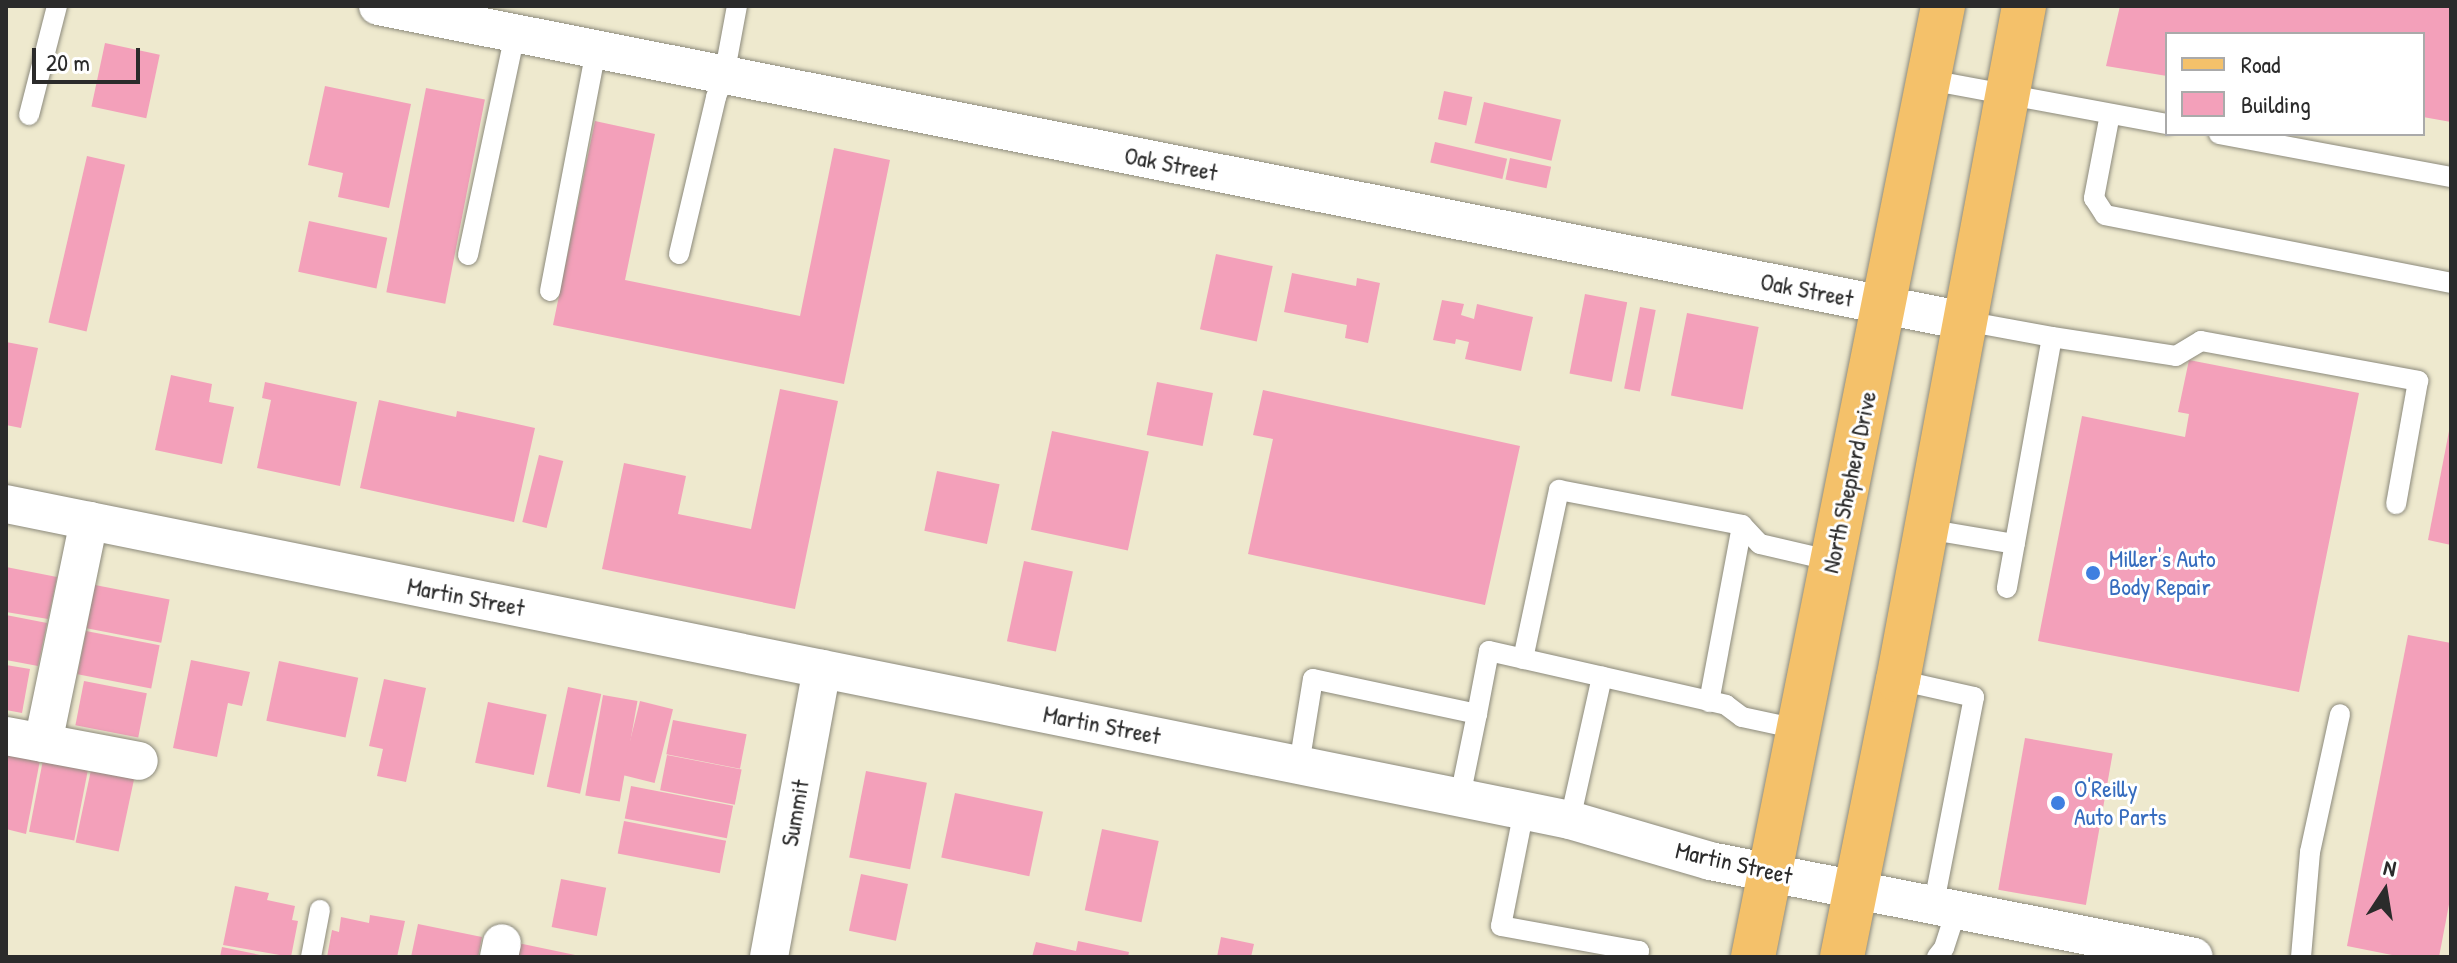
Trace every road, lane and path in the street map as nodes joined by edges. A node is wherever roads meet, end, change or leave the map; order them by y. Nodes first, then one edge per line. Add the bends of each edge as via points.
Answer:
1 (57, 6) edge
2 (378, 6) edge
3 (737, 6) edge
4 (1943, 6) edge
5 (2024, 6) edge
6 (515, 34) junction
7 (596, 50) junction
8 (724, 76) junction
9 (1929, 80) junction
10 (2008, 95) junction
11 (2110, 114) junction
12 (29, 115) dead end
13 (2165, 124) edge
14 (2230, 136) edge
15 (2451, 177) edge
16 (679, 254) dead end
17 (468, 255) dead end
18 (2451, 283) edge
19 (550, 291) dead end
20 (1885, 306) junction
21 (1965, 321) junction
22 (2052, 337) junction
23 (6, 504) edge
24 (2396, 504) dead end
25 (89, 521) junction
26 (1742, 525) junction
27 (1926, 529) junction
28 (2015, 544) junction
29 (1833, 561) junction
30 (2007, 588) dead end
31 (1523, 659) junction
32 (822, 669) junction
33 (1602, 677) junction
34 (1898, 680) junction
35 (1709, 702) junction
36 (1477, 714) junction
37 (2340, 714) dead end
38 (1798, 729) junction
39 (6, 736) edge
40 (43, 743) junction
41 (139, 761) dead end
42 (1299, 765) junction
43 (1460, 797) junction
44 (1524, 810) junction
45 (1570, 820) junction
46 (1769, 871) junction
47 (1854, 890) junction
48 (1945, 909) junction
49 (320, 910) dead end
50 (311, 957) edge
51 (769, 957) edge
52 (1638, 957) edge
53 (1753, 957) edge
54 (1842, 957) edge
55 (1937, 957) edge
56 (2194, 957) edge
57 (2301, 957) edge

1 - 12 lane
2 - 6 street, Oak Street
3 - 8 lane
4 - 9 main road, North Shepherd Drive
5 - 10 main road
6 - 7 street, Oak Street
6 - 17 lane
7 - 8 street, Oak Street
7 - 19 lane
8 - 16 lane
8 - 20 street, Oak Street
9 - 10 lane
9 - 20 main road, North Shepherd Drive
10 - 11 lane
10 - 21 main road
11 - 13 lane
11 - 18 lane via 2094,198 2105,215
14 - 15 lane
20 - 21 street, Oak Street
20 - 29 main road, North Shepherd Drive
21 - 22 lane
21 - 27 main road
22 - 24 lane via 2176,356 2201,341 2418,381
22 - 28 lane
23 - 25 street, Martin Street
25 - 32 street, Martin Street
25 - 40 street
26 - 29 lane via 1760,544
26 - 31 lane via 1559,490
26 - 35 lane
27 - 28 lane
27 - 34 main road
28 - 30 lane
29 - 38 main road, North Shepherd Drive
31 - 33 lane
31 - 36 lane via 1489,651
32 - 42 street, Martin Street
32 - 51 street, Summit
33 - 35 lane
33 - 45 lane
34 - 47 main road
34 - 48 lane via 1974,697
35 - 38 lane via 1726,705 1742,717
36 - 42 lane via 1313,679
36 - 43 lane
37 - 57 lane via 2310,852
38 - 46 main road, North Shepherd Drive
39 - 40 street
40 - 41 street
42 - 43 street, Martin Street
43 - 44 street, Martin Street
44 - 45 street, Martin Street
44 - 52 lane via 1501,926 1639,951
45 - 46 street, Martin Street via 1710,861
46 - 47 street, Martin Street
46 - 53 main road, North Shepherd Drive
47 - 48 street, Martin Street
47 - 54 main road
48 - 55 lane via 1944,948
48 - 56 street, Martin Street
49 - 50 lane

